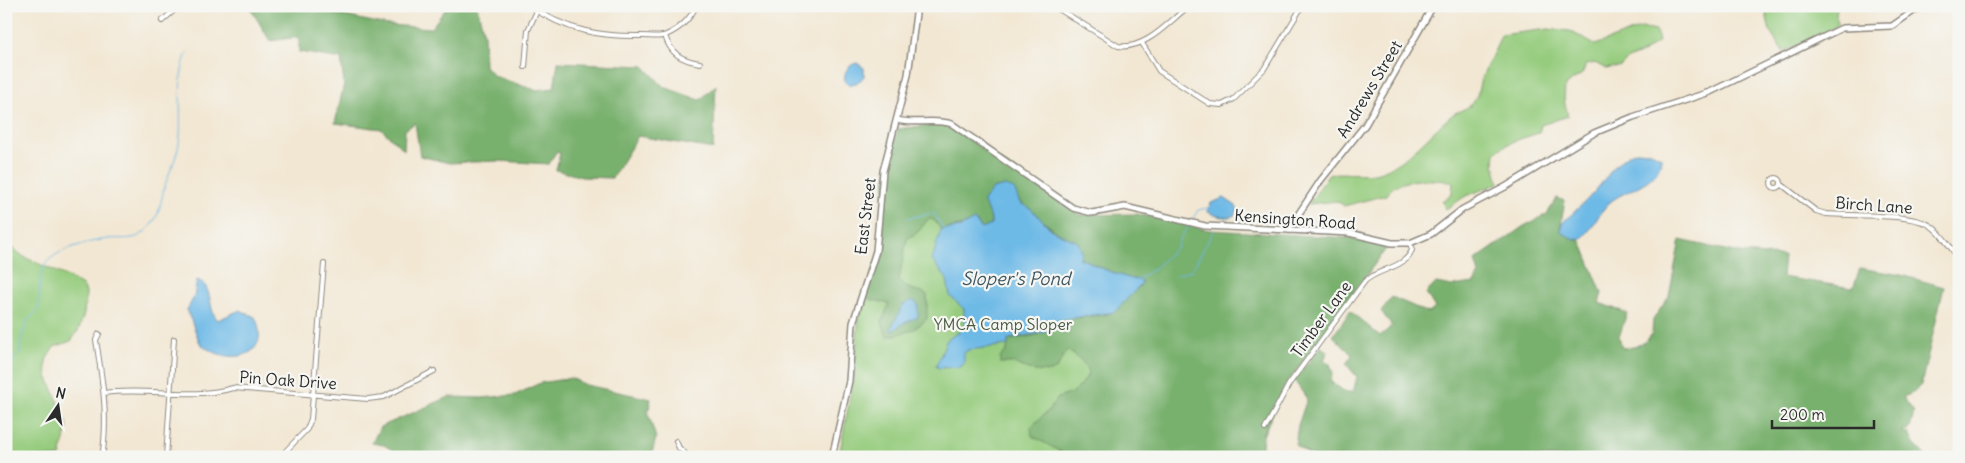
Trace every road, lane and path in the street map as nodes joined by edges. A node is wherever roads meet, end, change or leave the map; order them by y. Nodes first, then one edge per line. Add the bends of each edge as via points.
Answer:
1 (530, 6) edge
2 (696, 6) edge
3 (917, 6) edge
4 (1054, 6) edge
5 (1189, 6) edge
6 (1433, 6) edge
7 (1920, 6) edge
8 (175, 7) edge
9 (1301, 8) dead end
10 (537, 11) junction
11 (162, 21) dead end
12 (665, 36) junction
13 (1142, 43) junction
14 (700, 63) dead end
15 (525, 67) dead end
16 (897, 120) junction
17 (1781, 184) dead end
18 (1288, 230) junction
19 (1410, 243) junction
20 (1959, 258) edge
21 (324, 264) dead end
22 (99, 334) dead end
23 (174, 339) dead end
24 (434, 371) dead end
25 (170, 391) junction
26 (104, 393) junction
27 (313, 395) junction
28 (1265, 429) dead end
29 (676, 441) dead end
30 (102, 457) edge
31 (166, 457) edge
32 (280, 457) edge
33 (689, 457) edge
34 (832, 457) edge

1 - 10 street
2 - 12 street via 682,25
3 - 16 main road, East Street via 908,74
4 - 13 street via 1118,46
5 - 13 street
6 - 18 main road, Andrews Street via 1365,125 1321,180
7 - 19 main road, Kensington Road via 1892,26 1842,28 1684,102 1594,133 1463,209 1431,234
8 - 11 street
9 - 13 street via 1264,69 1234,99 1222,105 1210,104 1158,71
10 - 12 street via 591,34
10 - 15 street via 528,30
12 - 14 street via 669,48 682,60
16 - 18 main road, Kensington Road via 952,124 1073,208 1092,213 1125,207 1205,226
16 - 34 main road, East Street via 883,170 876,251 853,323 849,381
17 - 20 street, Birch Lane via 1816,211 1826,214 1907,218 1922,222 1938,232
18 - 19 main road, Kensington Road via 1349,233 1392,243
19 - 28 street, Timber Lane via 1412,250 1407,259 1365,281 1285,389
21 - 27 street
22 - 26 street via 96,340
23 - 25 street
24 - 27 street, Pin Oak Drive via 384,396 368,399
25 - 26 street, Pin Oak Drive via 128,389
25 - 27 street, Pin Oak Drive via 213,394 233,388
25 - 31 street
26 - 30 street via 105,442
27 - 32 street via 307,429
29 - 33 street

